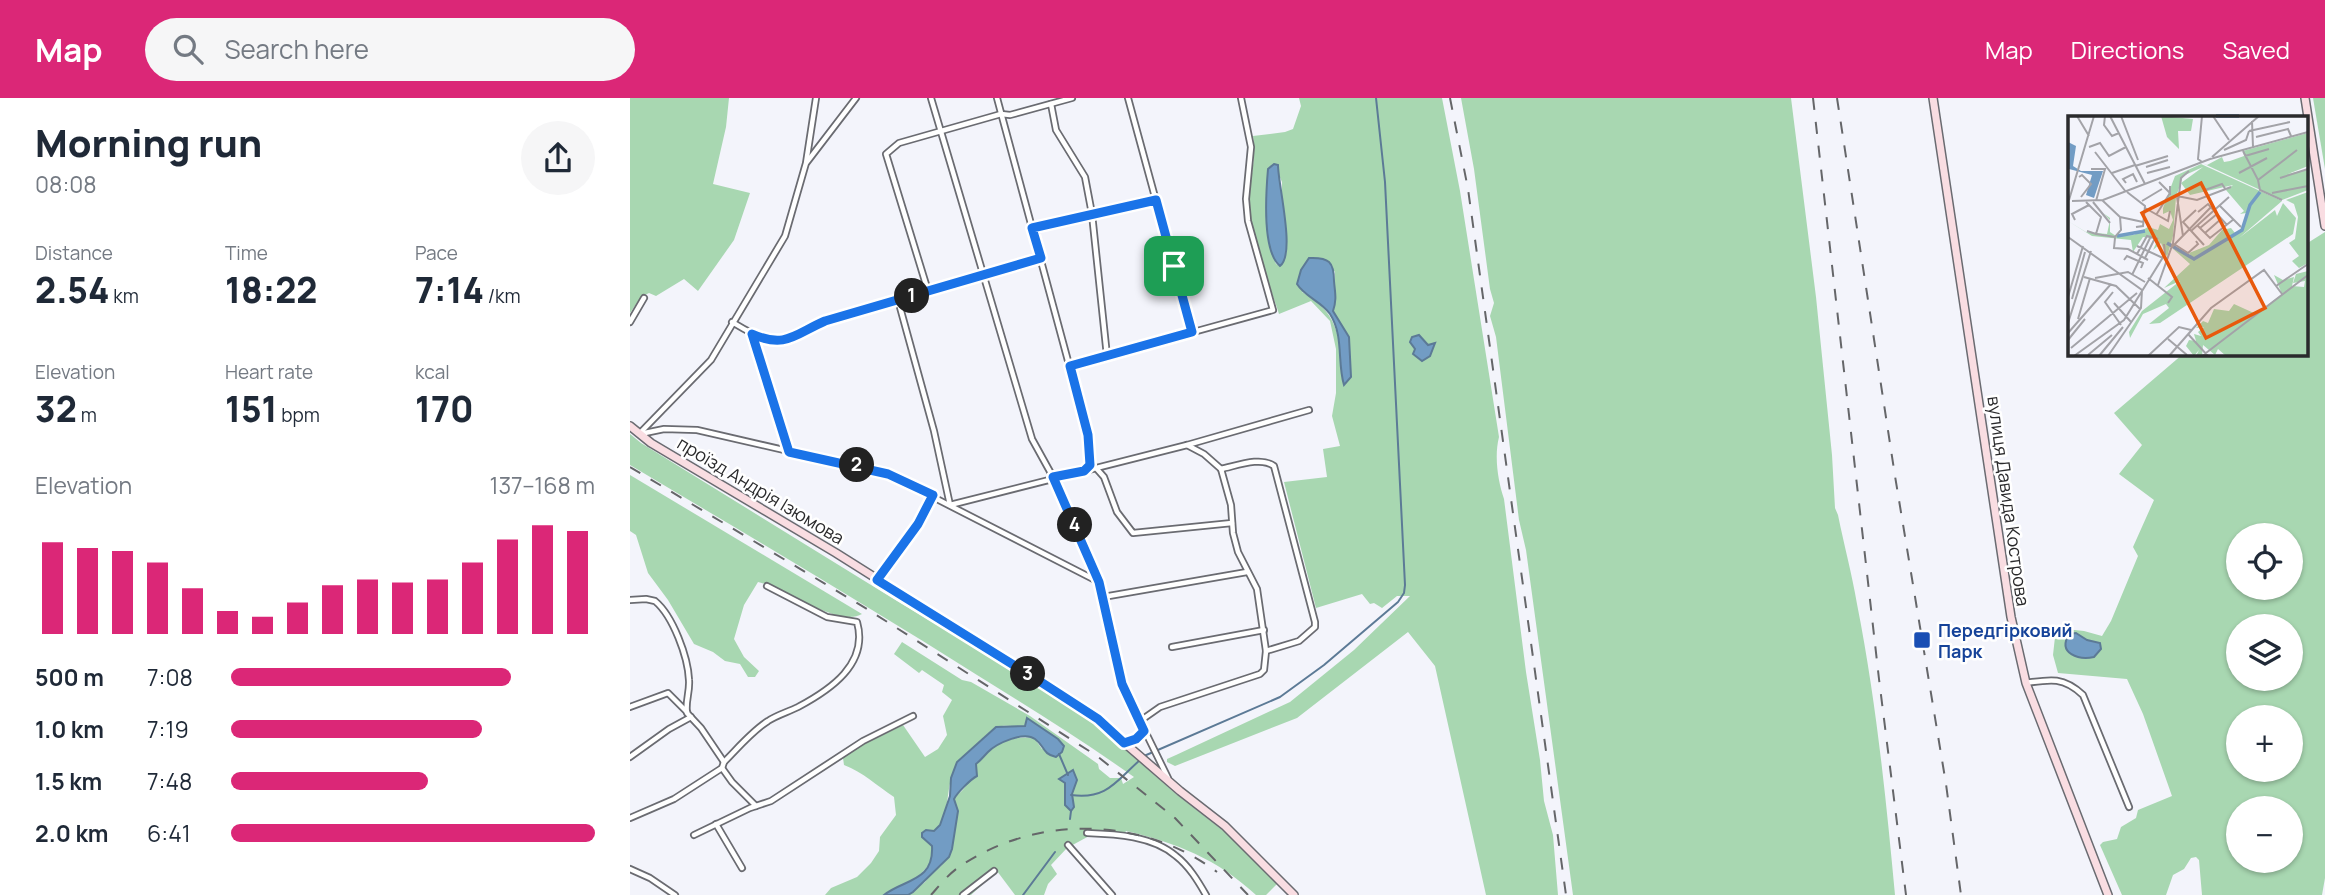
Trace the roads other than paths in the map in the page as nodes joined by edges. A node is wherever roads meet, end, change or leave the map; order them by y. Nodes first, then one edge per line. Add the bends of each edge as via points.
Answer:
1 (816, 98) edge
2 (856, 98) edge
3 (931, 98) edge
4 (998, 98) edge
5 (1072, 98) edge
6 (1128, 98) edge
7 (1241, 98) edge
8 (1933, 98) edge
9 (2305, 98) edge
10 (1051, 104) junction
11 (1001, 114) junction
12 (2308, 116) edge
13 (2308, 117) edge
14 (941, 132) junction
15 (806, 163) junction
16 (1156, 200) junction
17 (1092, 214) junction
18 (2325, 226) edge
19 (1032, 228) junction
20 (1041, 258) junction
21 (984, 275) junction
22 (928, 291) junction
23 (643, 298) dead end
24 (898, 300) junction
25 (630, 322) edge
26 (732, 323) junction
27 (1192, 332) junction
28 (752, 334) junction
29 (1107, 356) junction
30 (1070, 366) junction
31 (1309, 410) dead end
32 (630, 426) edge
33 (639, 434) junction
34 (1187, 445) junction
35 (789, 452) junction
36 (1096, 468) junction
37 (1222, 470) junction
38 (1084, 471) junction
39 (1053, 477) junction
40 (933, 495) junction
41 (950, 505) junction
42 (1232, 523) junction
43 (1247, 572) junction
44 (877, 580) junction
45 (1099, 582) junction
46 (767, 586) dead end
47 (1103, 597) junction
48 (630, 600) edge
49 (1264, 629) junction
50 (1172, 647) dead end
51 (1266, 651) junction
52 (2025, 683) junction
53 (630, 708) edge
54 (689, 715) junction
55 (914, 716) dead end
56 (1140, 720) junction
57 (1144, 731) junction
58 (1124, 743) junction
59 (630, 757) edge
60 (724, 762) junction
61 (722, 768) junction
62 (1170, 782) junction
63 (757, 807) junction
64 (2129, 807) dead end
65 (630, 818) edge
66 (716, 824) junction
67 (1087, 834) dead end
68 (694, 835) dead end
69 (1069, 845) dead end
70 (742, 868) dead end
71 (630, 869) edge
72 (994, 871) dead end
73 (675, 895) edge
74 (963, 895) edge
75 (1112, 895) edge
76 (1206, 895) edge
77 (1294, 895) edge
78 (2108, 895) edge

1 - 15 street
2 - 15 street
3 - 14 street
4 - 11 street
5 - 10 street
6 - 16 street
7 - 27 street via 1251,147 1248,221 1273,310
8 - 52 street, вулиця Давида Кострова via 2011,617
9 - 12 street
10 - 11 street
10 - 17 street via 1056,130 1085,177
11 - 14 street
11 - 19 street
13 - 18 street
14 - 21 street
14 - 22 street via 899,143 886,154
15 - 26 street via 785,236
16 - 17 street
16 - 27 street
17 - 19 street
17 - 29 street
19 - 20 street
20 - 21 street
20 - 30 street
21 - 22 street
21 - 39 street via 1032,439
22 - 24 street
23 - 25 street
24 - 28 street via 825,321 785,340
24 - 41 street
26 - 28 street
26 - 33 street via 710,360
27 - 29 street
28 - 35 street
29 - 30 street
30 - 38 street via 1090,442 1090,465
31 - 34 street
32 - 33 street, проїзд Андрія Ізюмова
33 - 35 street via 697,430
33 - 44 street, проїзд Андрія Ізюмова
34 - 36 street
34 - 37 street
35 - 40 street via 888,474
36 - 38 street
36 - 42 street via 1117,512 1133,533
37 - 42 street
37 - 51 street via 1256,462 1274,466 1315,622 1313,630 1299,641
38 - 39 street
39 - 41 street
39 - 45 street
40 - 41 street
40 - 44 street
41 - 45 street
42 - 43 street
43 - 47 street
43 - 49 street via 1257,589
44 - 58 street, проїзд Андрія Ізюмова via 1098,719
45 - 47 street
46 - 60 street via 827,617 855,621 858,648 839,681 763,724
47 - 56 street via 1122,684
48 - 54 street via 655,600 672,625 689,678
49 - 50 street
49 - 51 street
51 - 56 street via 1260,674 1160,707
52 - 64 street via 2059,680 2083,695
52 - 78 street, вулиця Давида Кострова
53 - 54 street via 668,693
54 - 59 street
54 - 60 street
55 - 63 street via 863,741
56 - 57 street
57 - 58 street
57 - 62 street
58 - 62 street, проїзд Андрія Ізюмова
60 - 61 street
61 - 63 street
61 - 65 street via 674,799
62 - 77 street, проїзд Андрія Ізюмова via 1231,831
63 - 66 street
66 - 68 street
66 - 70 street
67 - 76 street via 1142,839 1171,852
69 - 75 street
71 - 73 street
72 - 74 street

